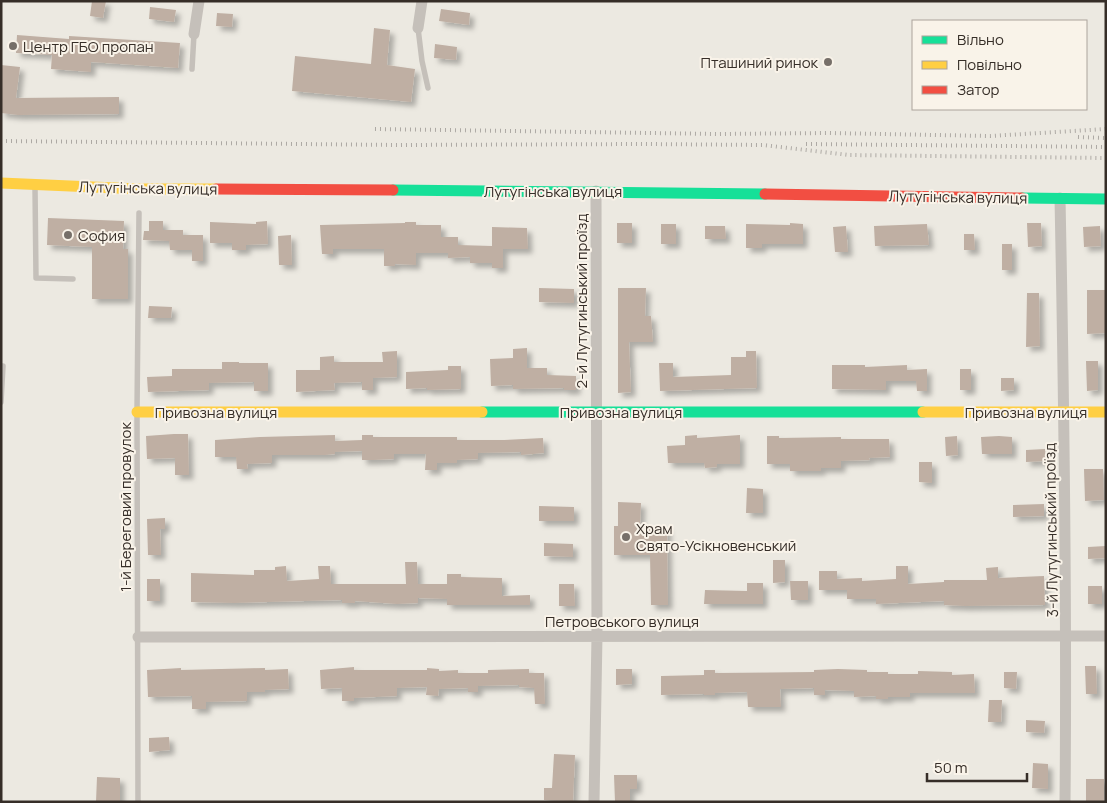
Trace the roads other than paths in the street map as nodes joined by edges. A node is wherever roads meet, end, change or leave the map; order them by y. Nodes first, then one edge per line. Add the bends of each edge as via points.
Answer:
1 (199, 1) edge
2 (422, 1) edge
3 (418, 28) joint
4 (194, 34) joint
5 (192, 69) dead end
6 (428, 88) dead end
7 (1, 182) edge
8 (35, 185) junction
9 (596, 191) junction
10 (1060, 198) junction
11 (1106, 199) edge
12 (138, 213) dead end
13 (73, 279) dead end
14 (1, 366) edge
15 (1, 402) edge
16 (137, 412) junction
17 (596, 412) junction
18 (1064, 412) junction
19 (1106, 412) edge
20 (1067, 635) junction
21 (597, 636) junction
22 (1106, 636) edge
23 (138, 637) junction
24 (138, 802) edge
25 (594, 802) edge
26 (1065, 802) edge

1 - 4 street
2 - 3 street
3 - 6 lane
4 - 5 lane
7 - 8 main road, Лутугінська вулиця
8 - 9 main road, Лутугінська вулиця via 149,189
8 - 13 lane via 36,278
9 - 10 main road, Лутугінська вулиця
9 - 17 street, 2-й Лутугинський проїзд
10 - 11 main road, Лутугінська вулиця
10 - 18 street, 3-й Лутугинський проїзд
12 - 16 lane, 1-й Береговий провулок
14 - 15 lane
16 - 17 main road, Привозна вулиця
16 - 23 lane, 1-й Береговий провулок
17 - 18 main road, Привозна вулиця
17 - 21 street, 2-й Лутугинський проїзд
18 - 19 main road, Привозна вулиця
18 - 20 street, 3-й Лутугинський проїзд
20 - 21 street, Петровського вулиця
20 - 22 street, Петровського вулиця
20 - 26 street, 3-й Лутугинський проїзд
21 - 23 street, Петровського вулиця
21 - 25 street, 2-й Лутугинський проїзд
23 - 24 lane, 1-й Береговий провулок

